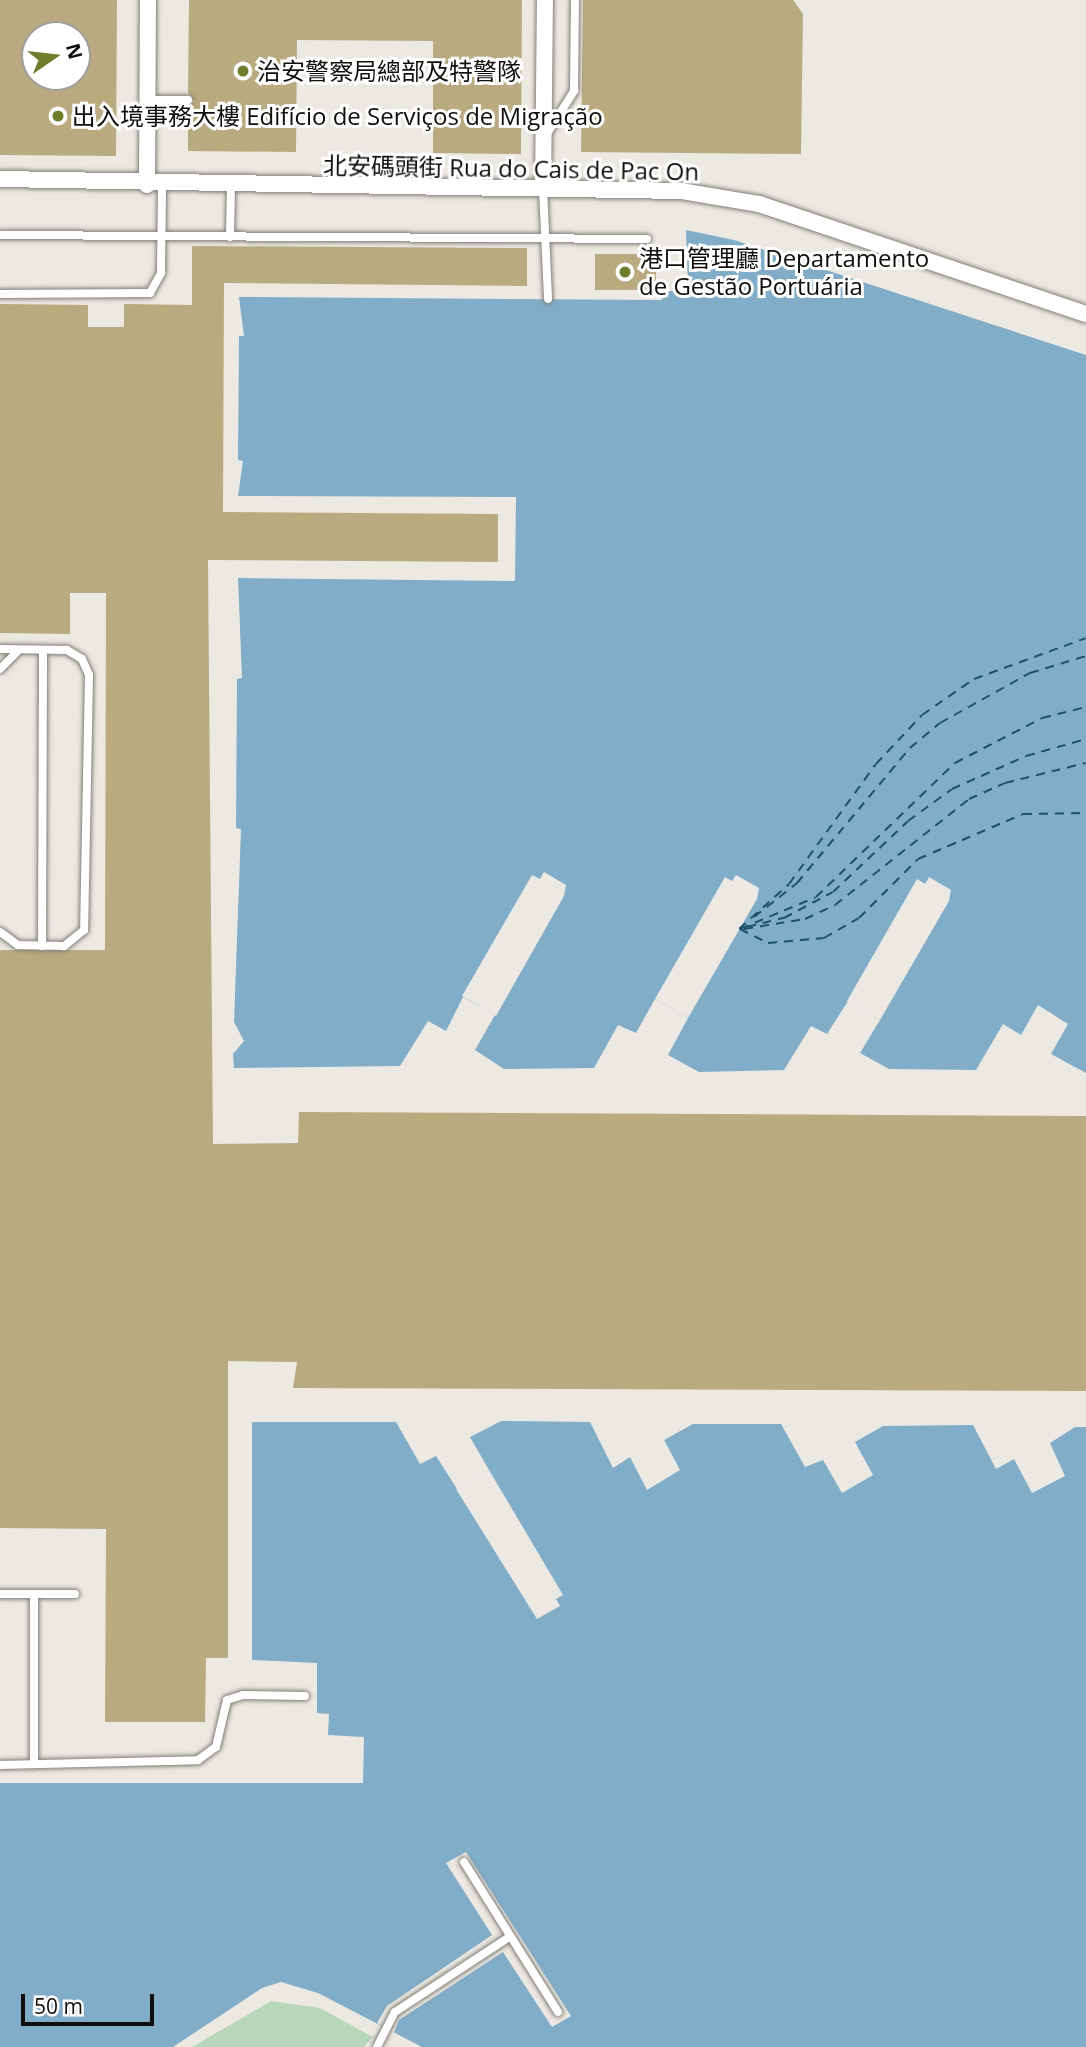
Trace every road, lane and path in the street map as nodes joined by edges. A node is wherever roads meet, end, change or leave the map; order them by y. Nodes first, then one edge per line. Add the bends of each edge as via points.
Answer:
1 (148, 0) edge
2 (545, 0) edge
3 (575, 0) edge
4 (148, 100) junction
5 (188, 100) dead end
6 (544, 144) junction
7 (0, 179) edge
8 (154, 185) junction
9 (231, 187) junction
10 (543, 188) junction
11 (0, 235) edge
12 (161, 236) junction
13 (230, 237) junction
14 (548, 239) junction
15 (648, 239) dead end
16 (0, 293) edge
17 (548, 299) dead end
18 (1086, 314) edge
19 (0, 649) edge
20 (21, 650) junction
21 (43, 651) junction
22 (0, 668) edge
23 (0, 932) edge
24 (42, 946) junction
25 (0, 1594) edge
26 (34, 1594) junction
27 (75, 1594) dead end
28 (305, 1696) dead end
29 (34, 1764) junction
30 (0, 1765) edge
31 (464, 1862) dead end
32 (509, 1937) junction
33 (558, 2012) dead end
34 (377, 2047) edge

1 - 4 street
2 - 6 street
3 - 6 lane via 574,91
4 - 5 lane
4 - 8 street
6 - 10 street
7 - 8 street, 北安碼頭街 Rua do Cais de Pac On
8 - 9 street, 北安碼頭街 Rua do Cais de Pac On
8 - 12 lane
9 - 10 street, 北安碼頭街 Rua do Cais de Pac On
9 - 13 lane
10 - 14 lane
10 - 18 street, 北安碼頭街 Rua do Cais de Pac On via 681,191 740,200
11 - 12 lane
12 - 13 lane
12 - 16 lane via 160,281 143,296
13 - 14 lane
14 - 15 lane
14 - 17 lane
19 - 20 lane
20 - 21 lane
20 - 22 lane
21 - 24 lane
21 - 24 lane via 75,653 89,675 86,921 73,943
23 - 24 lane via 18,945
25 - 26 lane
26 - 27 lane
26 - 29 lane
28 - 29 lane via 243,1695 227,1700 216,1746 198,1760
29 - 30 lane
31 - 32 lane
32 - 33 lane
32 - 34 lane via 394,2012

